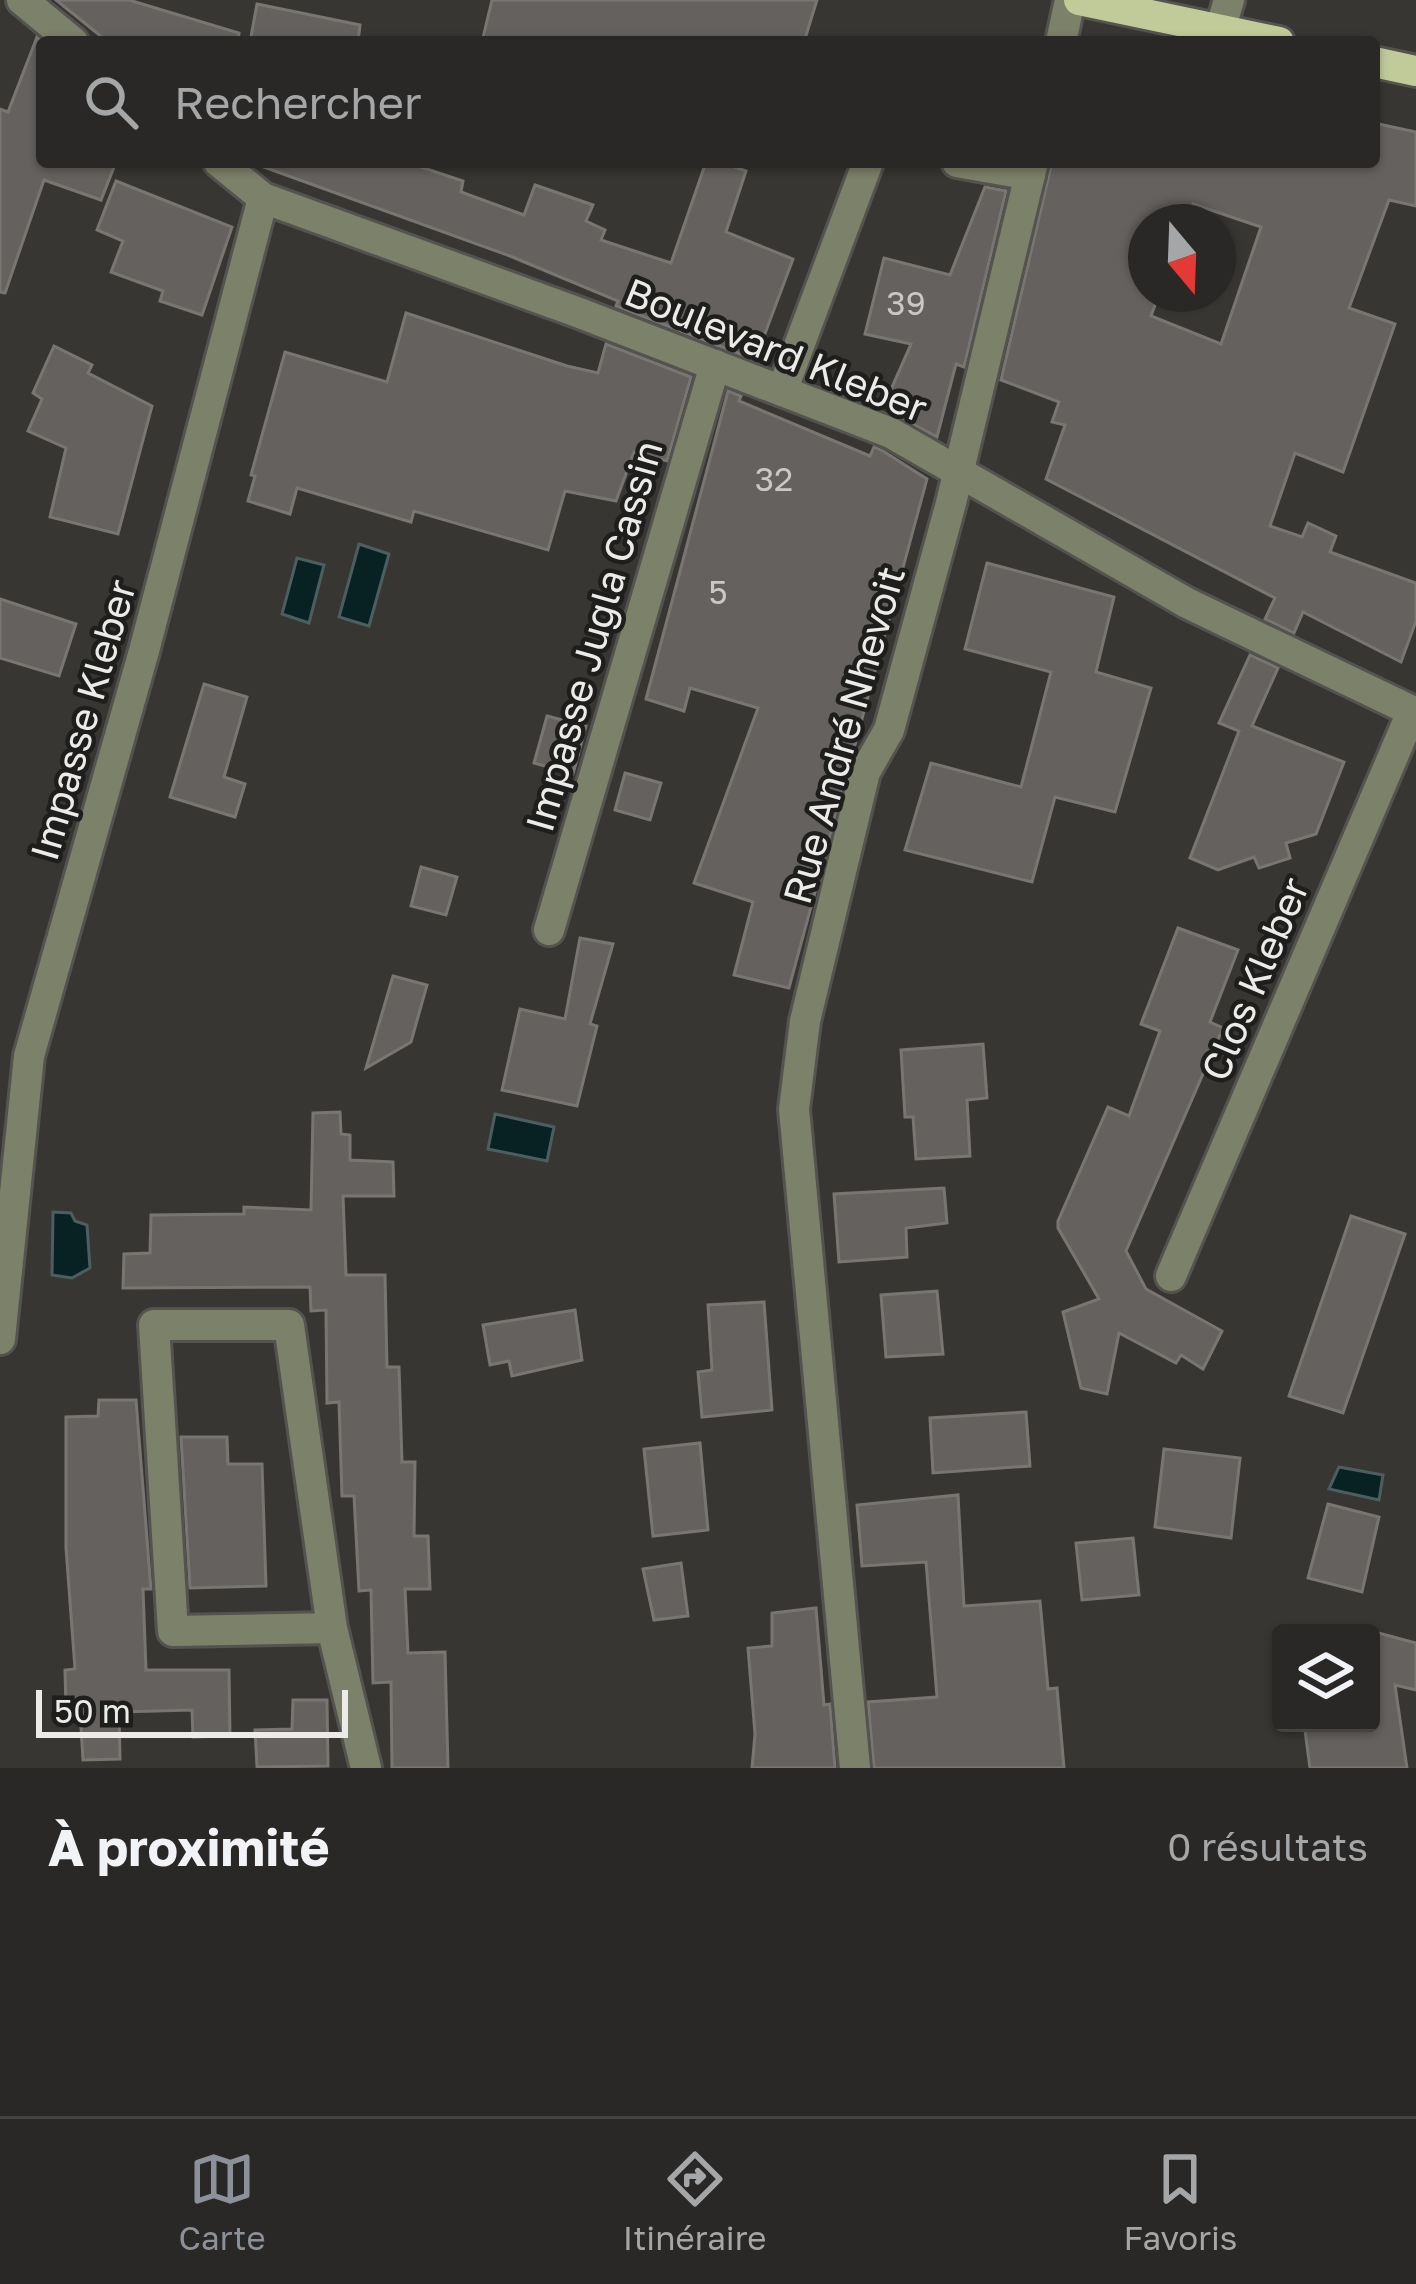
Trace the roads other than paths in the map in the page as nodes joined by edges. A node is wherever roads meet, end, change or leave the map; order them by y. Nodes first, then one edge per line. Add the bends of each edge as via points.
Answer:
1 (22, 0) edge
2 (1075, 0) edge
3 (1224, 15) edge
4 (67, 36) edge
5 (1063, 36) edge
6 (1268, 36) edge
7 (1380, 63) edge
8 (1416, 71) edge
9 (226, 168) edge
10 (866, 168) edge
11 (1031, 169) edge
12 (263, 198) junction
13 (715, 365) junction
14 (782, 391) junction
15 (959, 472) junction
16 (1414, 713) edge
17 (549, 930) dead end
18 (1171, 1276) dead end
19 (0, 1339) edge
20 (332, 1628) junction
21 (366, 1768) edge
22 (855, 1768) edge

1 - 4 street
2 - 3 main road
2 - 5 street
3 - 6 main road
7 - 8 main road
9 - 12 street, Boulevard Kleber
10 - 14 street
11 - 15 street, Rue André Nhevoit
12 - 13 street, Boulevard Kleber
12 - 19 street, Impasse Kleber via 29,1056
13 - 14 street, Boulevard Kleber
13 - 17 street, Impasse Jugla Cassin
14 - 15 street, Boulevard Kleber via 891,433
15 - 16 street, Boulevard Kleber via 1187,602
15 - 22 street, Rue André Nhevoit via 889,730 865,772 805,1021 794,1108
16 - 18 street, Clos Kleber
20 - 20 street via 289,1325 154,1325 173,1631
20 - 21 street

